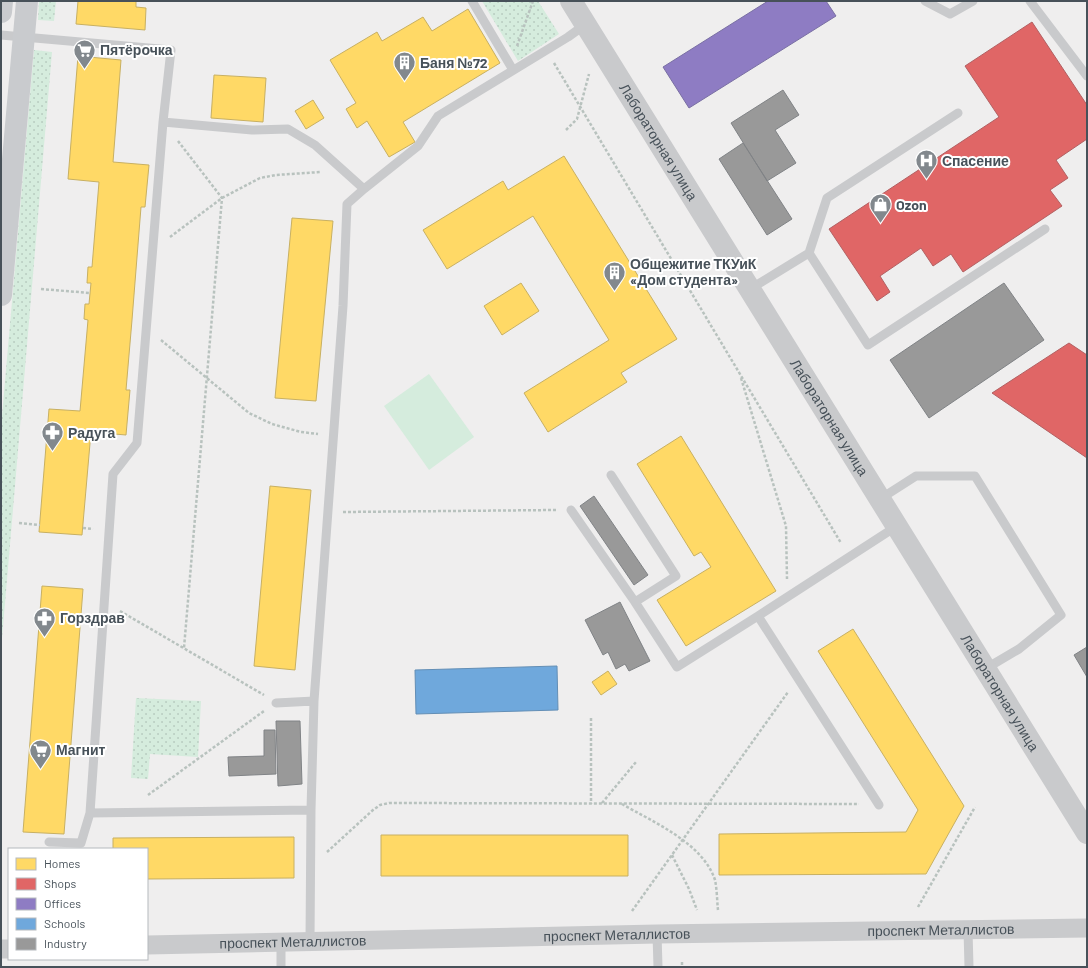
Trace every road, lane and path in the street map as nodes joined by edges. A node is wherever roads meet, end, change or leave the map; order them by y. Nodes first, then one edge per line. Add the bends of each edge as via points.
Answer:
1 (2, 1) edge
2 (27, 1) edge
3 (472, 1) edge
4 (533, 1) edge
5 (571, 1) edge
6 (925, 1) edge
7 (973, 1) edge
8 (1030, 1) edge
9 (1, 12) edge
10 (586, 24) junction
11 (1, 35) edge
12 (24, 37) junction
13 (546, 50) junction
14 (514, 70) junction
15 (590, 72) dead end
16 (1087, 76) edge
17 (580, 107) junction
18 (958, 113) dead end
19 (163, 122) junction
20 (566, 130) dead end
21 (344, 171) junction
22 (364, 189) junction
23 (222, 198) junction
24 (1045, 229) dead end
25 (153, 250) junction
26 (809, 252) junction
27 (41, 289) dead end
28 (750, 289) junction
29 (1, 290) edge
30 (90, 293) dead end
31 (147, 328) junction
32 (740, 373) junction
33 (206, 378) junction
34 (333, 436) junction
35 (611, 475) dead end
36 (880, 499) junction
37 (571, 510) joint
38 (327, 512) junction
39 (19, 523) dead end
40 (40, 525) dead end
41 (897, 526) junction
42 (849, 557) junction
43 (787, 597) junction
44 (104, 602) junction
45 (635, 602) junction
46 (758, 616) junction
47 (184, 648) junction
48 (985, 669) junction
49 (798, 679) junction
50 (314, 701) junction
51 (276, 703) junction
52 (591, 718) dead end
53 (636, 762) dead end
54 (591, 804) junction
55 (602, 804) junction
56 (622, 804) junction
57 (709, 804) junction
58 (879, 804) joint
59 (975, 807) dead end
60 (311, 810) junction
61 (90, 813) junction
62 (124, 813) junction
63 (1087, 833) edge
64 (684, 839) junction
65 (49, 842) dead end
66 (672, 855) junction
67 (310, 868) junction
68 (918, 907) dead end
69 (697, 910) dead end
70 (718, 910) dead end
71 (632, 911) dead end
72 (1087, 928) edge
73 (968, 930) junction
74 (657, 934) junction
75 (310, 940) junction
76 (281, 941) junction
77 (148, 945) edge
78 (682, 962) dead end
79 (281, 967) edge
80 (658, 967) edge
81 (682, 967) edge
82 (969, 967) edge

1 - 9 main road
2 - 12 main road
3 - 14 lane
4 - 14 path via 514,56
5 - 10 street, Лабораторная улица
6 - 7 lane via 950,14
8 - 16 lane
10 - 13 lane
10 - 28 street, Лабораторная улица
11 - 12 lane
12 - 19 lane via 171,50
12 - 29 main road
13 - 14 lane
13 - 17 path
14 - 22 lane via 438,116 418,146
15 - 17 path
17 - 20 path via 577,119
17 - 32 path
18 - 26 lane via 827,198
19 - 21 lane via 252,130 288,129 315,145
19 - 23 path
19 - 25 lane
21 - 22 lane
21 - 23 path via 260,178
22 - 34 lane via 347,204 343,306
23 - 25 path
23 - 33 path
24 - 26 lane via 868,345
25 - 31 lane
26 - 28 lane
27 - 30 path
28 - 36 street, Лабораторная улица
31 - 33 path
31 - 44 lane via 137,443 113,474
32 - 42 path
32 - 43 path via 786,526
33 - 34 path via 250,412 272,424 301,432
33 - 47 path
34 - 38 lane
35 - 45 lane via 676,576
36 - 41 street, Лабораторная улица
36 - 48 lane via 916,476 975,476 1061,615 1019,649
37 - 38 path
37 - 45 lane
38 - 50 lane
39 - 40 path
41 - 42 lane
41 - 48 street, Лабораторная улица
42 - 43 lane
43 - 46 lane
44 - 47 path
44 - 61 lane
45 - 46 lane via 677,667
46 - 49 lane
47 - 51 path
48 - 63 street, Лабораторная улица
49 - 57 path
49 - 58 lane
50 - 51 lane
50 - 60 lane
51 - 62 path
52 - 54 path
53 - 55 path
54 - 55 path
54 - 67 path via 380,805
55 - 56 path
56 - 57 path
56 - 64 path
57 - 58 path
57 - 64 path
59 - 68 path
60 - 62 lane
60 - 67 lane
61 - 62 lane
61 - 65 lane via 80,842
64 - 66 path
64 - 70 path via 706,862 715,880
66 - 69 path via 690,889
66 - 71 path
67 - 75 lane
72 - 73 street, проспект Металлистов
73 - 74 street, проспект Металлистов
73 - 82 lane
74 - 75 street, проспект Металлистов
74 - 80 lane
75 - 76 street, проспект Металлистов
76 - 77 street, проспект Металлистов
76 - 79 lane
78 - 81 path

